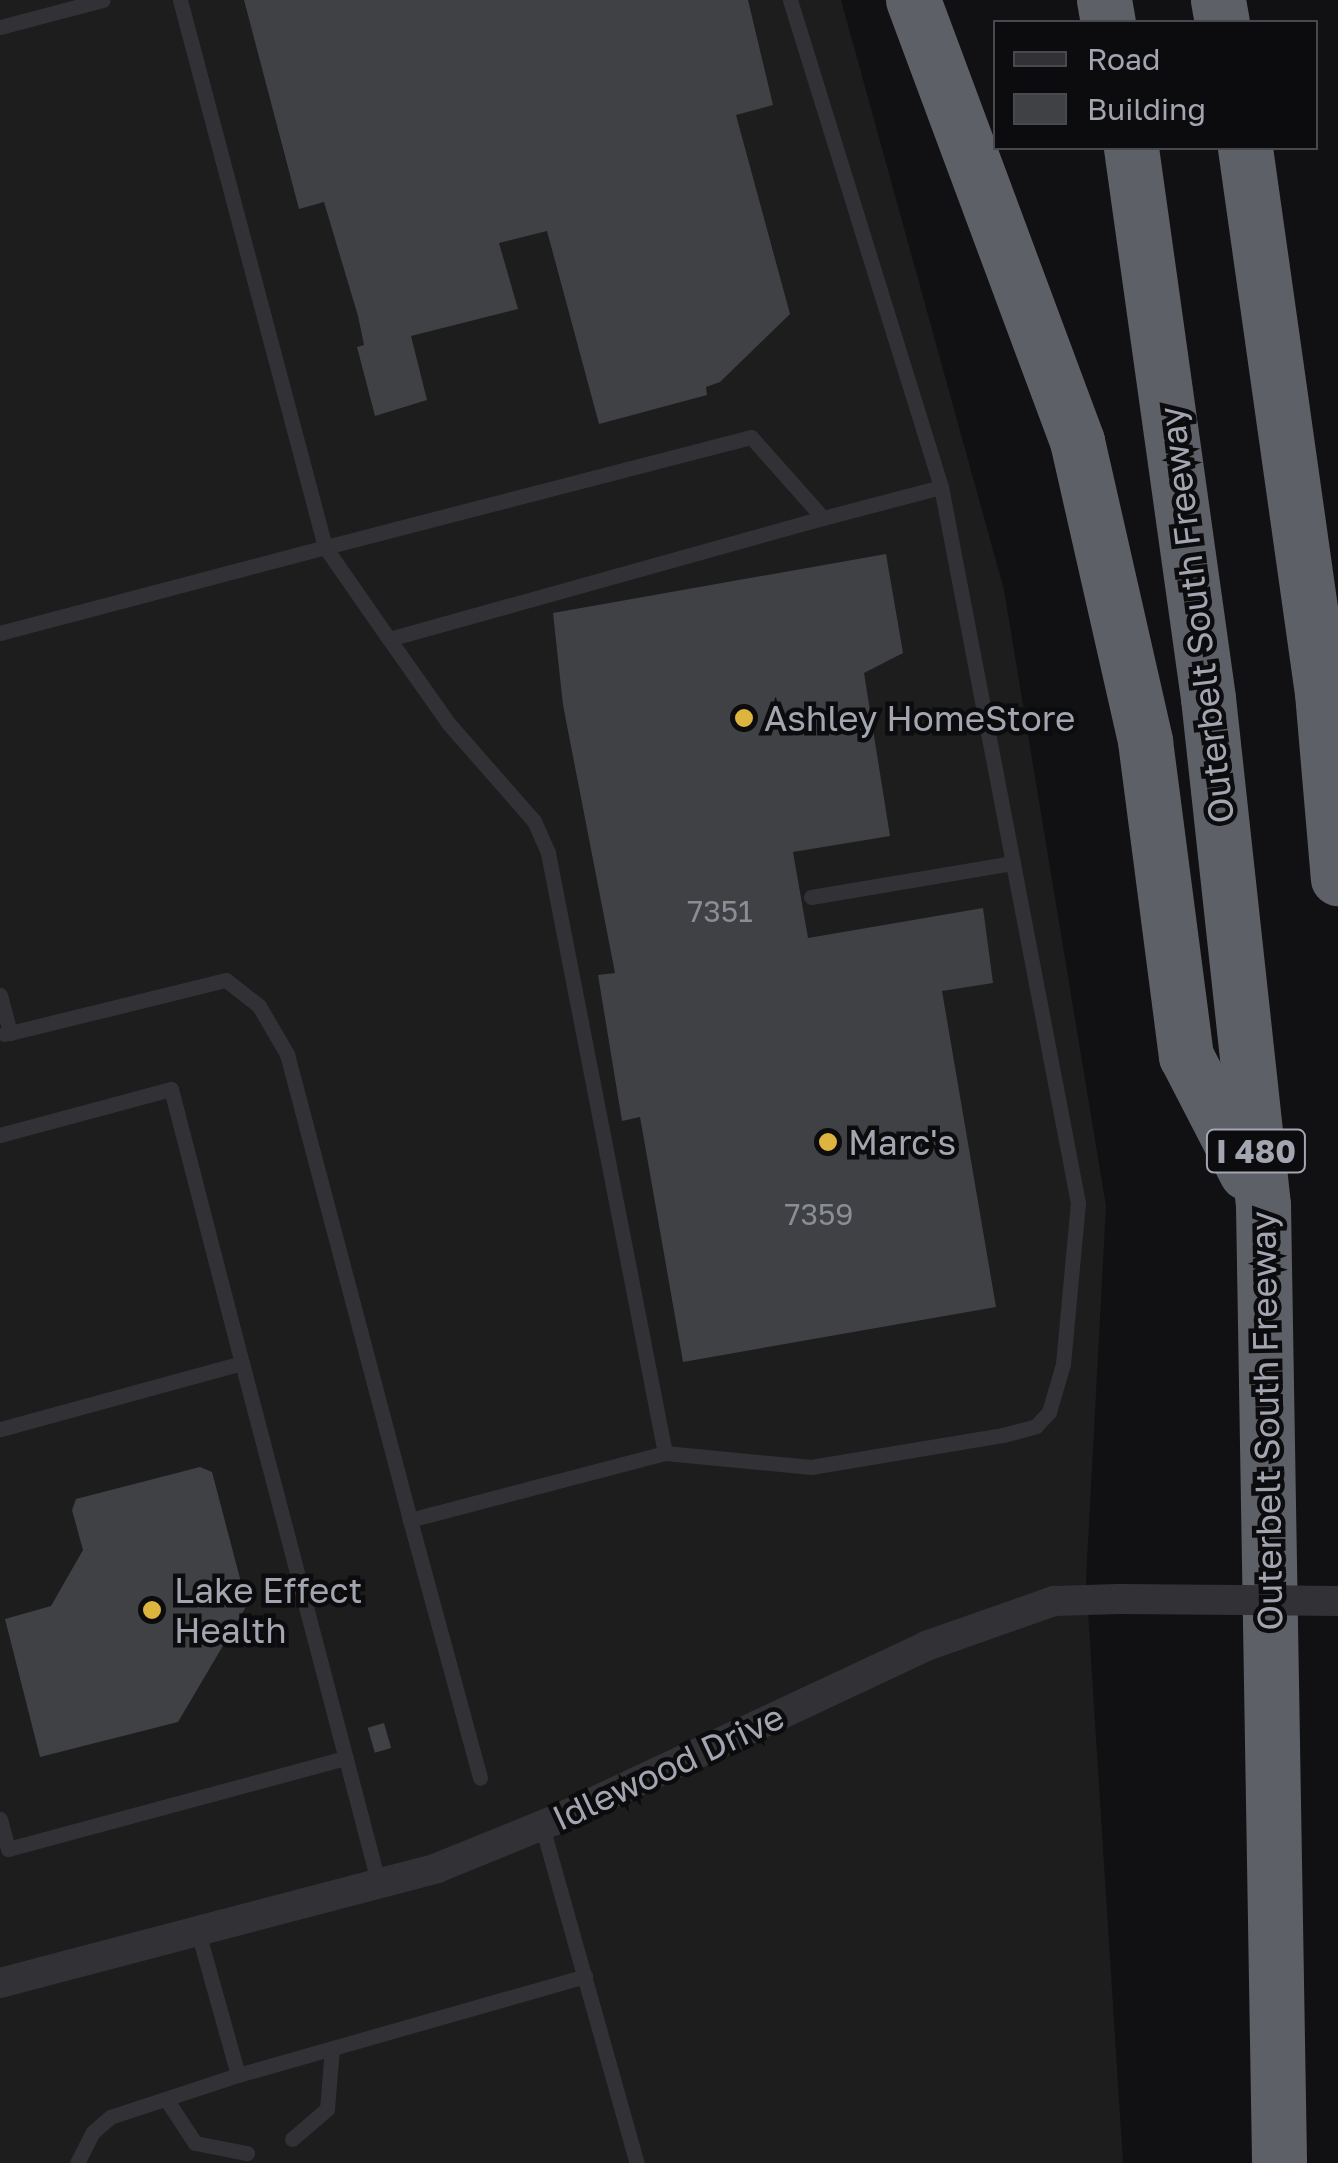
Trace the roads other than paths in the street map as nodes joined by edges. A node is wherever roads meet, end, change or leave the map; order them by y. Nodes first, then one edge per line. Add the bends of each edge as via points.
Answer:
1 (102, 0) edge
2 (180, 0) edge
3 (790, 0) edge
4 (913, 0) edge
5 (0, 27) edge
6 (1131, 150) edge
7 (1245, 150) edge
8 (941, 487) junction
9 (823, 518) junction
10 (325, 547) junction
11 (0, 633) edge
12 (389, 639) junction
13 (1013, 863) junction
14 (1338, 878) edge
15 (811, 897) dead end
16 (0, 995) edge
17 (5, 1034) edge
18 (0, 1135) edge
19 (1263, 1205) junction
20 (242, 1363) junction
21 (0, 1430) edge
22 (664, 1453) junction
23 (410, 1520) junction
24 (1338, 1601) edge
25 (346, 1758) junction
26 (480, 1778) dead end
27 (0, 1819) edge
28 (542, 1826) junction
29 (379, 1885) junction
30 (198, 1932) junction
31 (585, 1976) junction
32 (0, 1983) edge
33 (332, 2048) junction
34 (238, 2075) junction
35 (166, 2099) junction
36 (292, 2139) dead end
37 (247, 2153) dead end
38 (77, 2163) edge
39 (638, 2163) edge
40 (1279, 2163) edge

1 - 5 lane
2 - 10 lane
3 - 8 lane
4 - 19 highway via 1078,441 1145,740 1186,1056
6 - 19 highway, Outerbelt South Freeway / I 480 via 1178,450
7 - 14 highway via 1322,693
8 - 9 lane
8 - 13 lane
9 - 10 lane via 751,436
9 - 12 lane
10 - 11 lane
10 - 12 lane
12 - 22 lane via 449,724 534,822 548,853
13 - 15 lane
13 - 22 lane via 1078,1204 1063,1364 1049,1412 1036,1426 1003,1435 812,1467
16 - 17 lane
17 - 23 lane via 226,980 259,1006 287,1054
18 - 20 lane via 171,1089
19 - 40 highway, Outerbelt South Freeway / I 480
20 - 21 lane
20 - 25 lane
22 - 23 lane
23 - 26 lane
24 - 28 street, Idlewood Drive, bridge via 1054,1601 926,1646
25 - 27 lane via 8,1849
25 - 29 lane
28 - 29 street, Idlewood Drive
28 - 31 lane
29 - 30 street, Idlewood Drive
30 - 32 street, Idlewood Drive
30 - 34 lane
31 - 33 lane
31 - 39 lane
33 - 34 lane
33 - 36 lane via 327,2109
34 - 35 lane
35 - 37 lane via 194,2144
35 - 38 lane via 110,2117 93,2132

